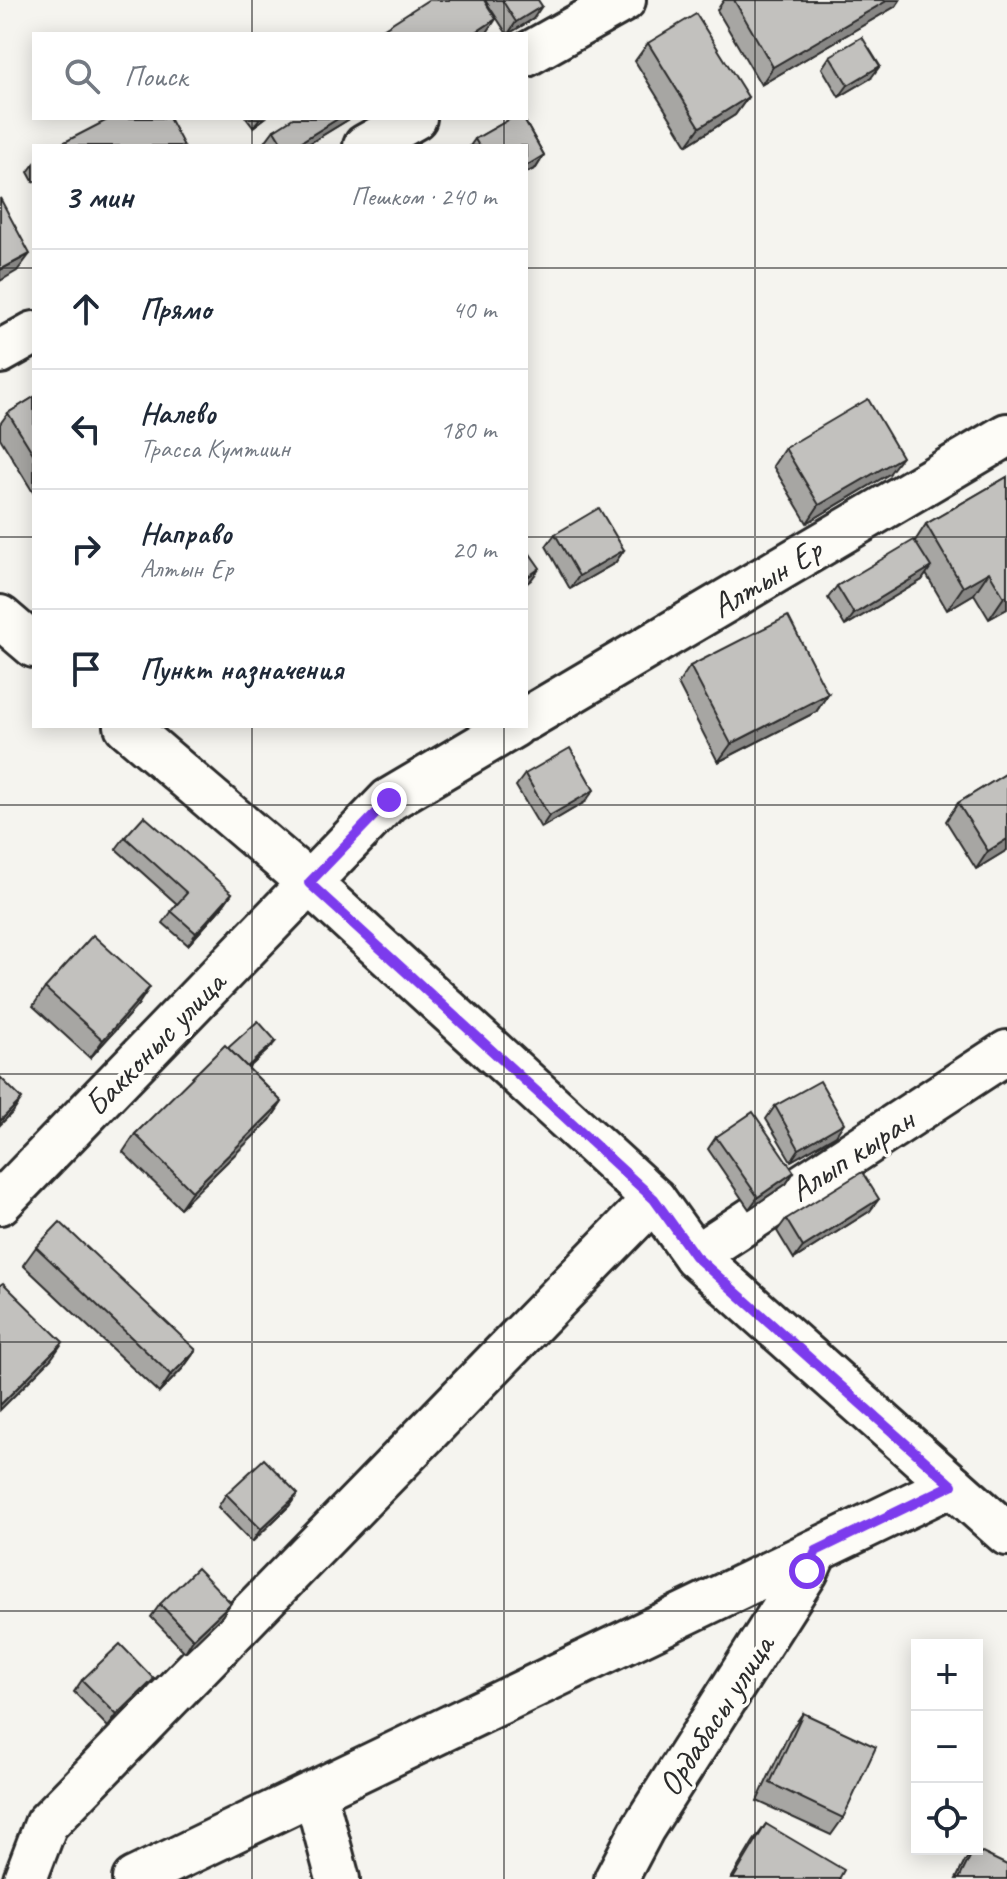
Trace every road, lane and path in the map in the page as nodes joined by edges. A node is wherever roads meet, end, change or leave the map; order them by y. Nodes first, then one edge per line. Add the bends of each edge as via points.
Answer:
1 (624, 0) edge
2 (528, 54) edge
3 (411, 120) edge
4 (369, 144) edge
5 (32, 334) edge
6 (0, 352) edge
7 (1007, 435) edge
8 (0, 617) edge
9 (32, 644) edge
10 (528, 718) edge
11 (128, 728) edge
12 (511, 728) edge
13 (309, 883) junction
14 (1007, 1052) edge
15 (654, 1199) junction
16 (0, 1203) edge
17 (695, 1256) junction
18 (952, 1485) junction
19 (1007, 1534) edge
20 (816, 1551) junction
21 (315, 1793) junction
22 (25, 1879) edge
23 (134, 1879) edge
24 (338, 1879) edge
25 (616, 1879) edge

1 - 2 street
3 - 4 street
5 - 6 street
7 - 10 street, Алтын Ер
8 - 9 street
11 - 13 street
12 - 13 street via 389,800
13 - 15 street
13 - 16 street, Бакконыс улица
14 - 17 street, Алып кыран
15 - 17 street
15 - 22 street via 46,1824
17 - 18 street
18 - 19 street
18 - 20 street
20 - 21 street
20 - 25 street, Ордабасы улица
21 - 23 street
21 - 24 street

